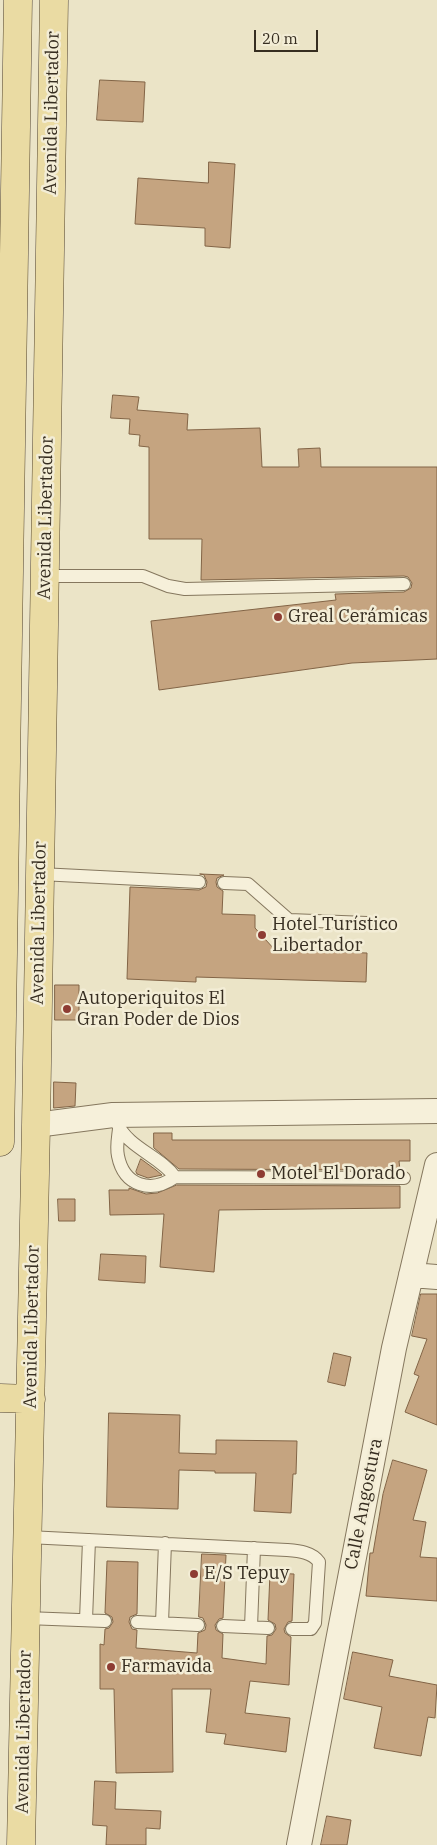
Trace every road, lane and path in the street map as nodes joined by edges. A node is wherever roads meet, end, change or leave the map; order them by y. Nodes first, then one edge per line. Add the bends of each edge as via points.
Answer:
1 (18, 0) edge
2 (54, 0) edge
3 (45, 576) junction
4 (404, 584) dead end
5 (40, 874) junction
6 (199, 882) dead end
7 (224, 883) dead end
8 (367, 923) dead end
9 (437, 1112) edge
10 (116, 1122) junction
11 (36, 1125) junction
12 (0, 1142) edge
13 (437, 1165) edge
14 (175, 1177) junction
15 (404, 1178) dead end
16 (411, 1275) junction
17 (437, 1276) edge
18 (0, 1398) edge
19 (31, 1399) junction
20 (28, 1537) junction
21 (89, 1540) junction
22 (165, 1543) junction
23 (254, 1548) junction
24 (26, 1618) junction
25 (86, 1620) junction
26 (105, 1621) dead end
27 (137, 1622) dead end
28 (162, 1624) junction
29 (198, 1625) dead end
30 (223, 1626) dead end
31 (251, 1627) junction
32 (268, 1628) dead end
33 (292, 1628) dead end
34 (21, 1845) edge
35 (299, 1845) edge

1 - 12 main road, Avenida Libertador
2 - 3 main road, Avenida Libertador
3 - 4 lane via 143,576 185,589
3 - 5 main road, Avenida Libertador
5 - 6 lane
5 - 11 main road, Avenida Libertador
7 - 8 lane via 248,884 289,920
9 - 10 street
10 - 11 street
10 - 14 lane via 132,1142
10 - 14 lane via 118,1156 130,1179 141,1185 154,1186
11 - 19 main road, Avenida Libertador
13 - 16 street, Calle Angostura
14 - 15 lane
16 - 17 street
16 - 35 street, Calle Angostura via 394,1348
18 - 19 main road
19 - 20 main road, Avenida Libertador
20 - 21 lane
20 - 24 main road, Avenida Libertador
21 - 22 lane
21 - 25 lane
22 - 23 lane
22 - 28 lane
23 - 31 lane
23 - 33 lane via 305,1552 319,1562 315,1623 311,1629
24 - 25 lane
24 - 34 main road, Avenida Libertador
25 - 26 lane
27 - 28 lane
28 - 29 lane
30 - 31 lane
31 - 32 lane

